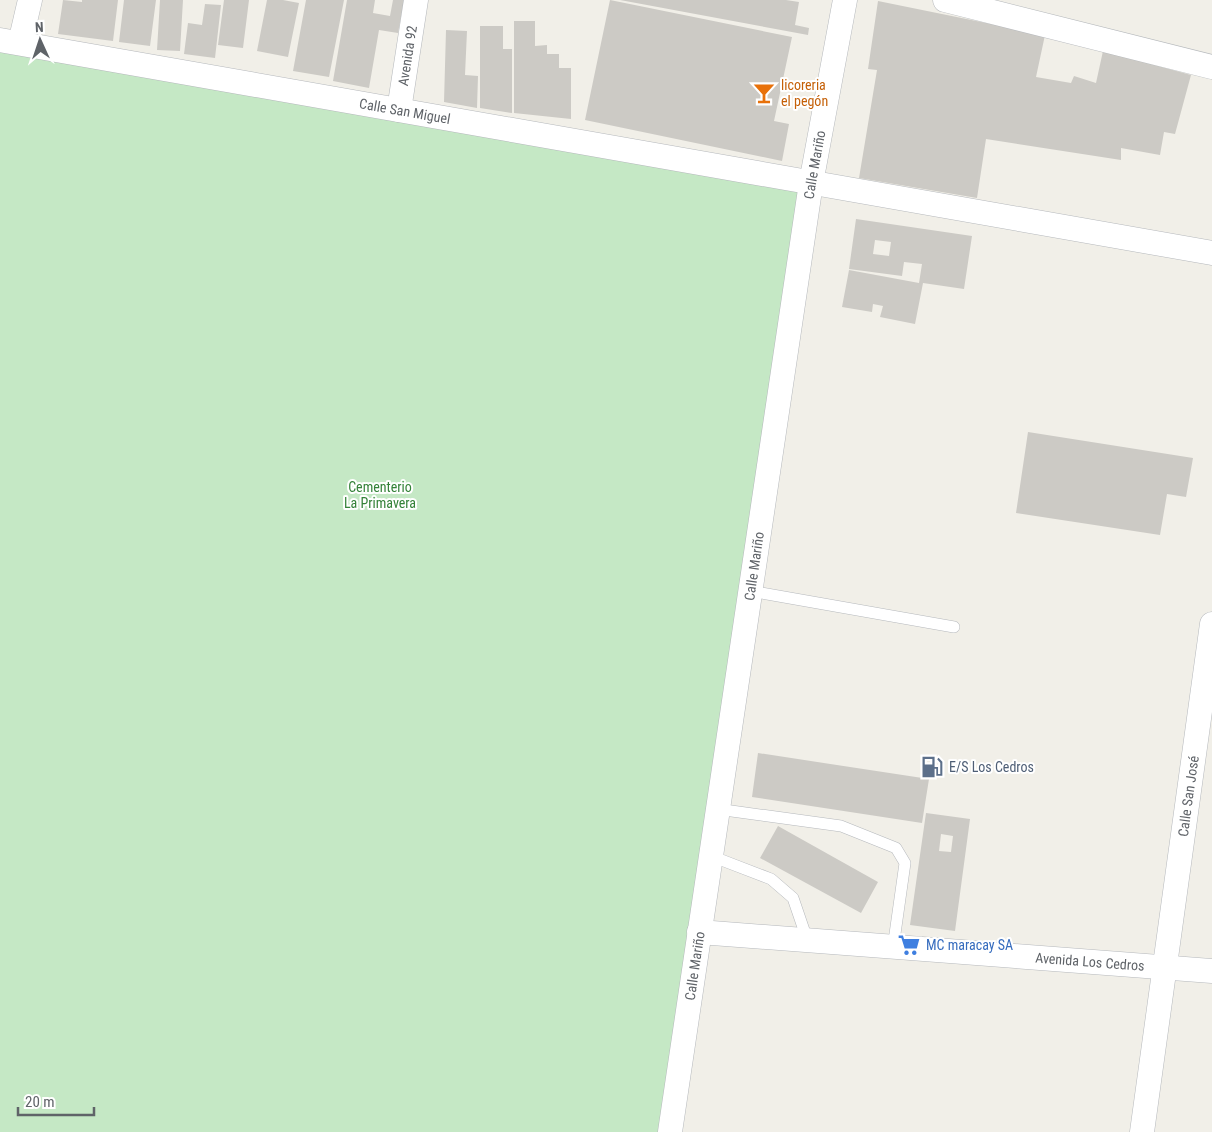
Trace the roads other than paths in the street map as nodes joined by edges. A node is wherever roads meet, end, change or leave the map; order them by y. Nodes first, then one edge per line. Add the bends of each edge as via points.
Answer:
1 (30, 0) edge
2 (416, 0) edge
3 (845, 0) edge
4 (945, 0) edge
5 (10, 42) edge
6 (1212, 67) edge
7 (399, 110) junction
8 (811, 183) junction
9 (1212, 254) edge
10 (750, 591) junction
11 (1212, 624) edge
12 (954, 628) dead end
13 (717, 809) junction
14 (711, 856) junction
15 (699, 932) junction
16 (807, 939) junction
17 (893, 948) junction
18 (1165, 968) junction
19 (1212, 971) edge
20 (670, 1132) edge
21 (1142, 1132) edge

1 - 5 street
2 - 7 street, Avenida 92
3 - 8 street, Calle Mariño
4 - 6 street
5 - 7 street, Calle San Miguel
7 - 8 street, Calle San Miguel
8 - 9 street, Calle San Miguel
8 - 10 street, Calle Mariño
10 - 12 lane
10 - 13 street, Calle Mariño
11 - 18 street, Calle San José
13 - 14 street, Calle Mariño
13 - 17 lane via 841,826 896,848 905,863
14 - 15 street, Calle Mariño
14 - 16 lane via 770,879 793,898
15 - 16 street, Avenida Los Cedros
15 - 20 street, Calle Mariño
16 - 17 street, Avenida Los Cedros
17 - 18 street, Avenida Los Cedros
18 - 19 street, Avenida Los Cedros
18 - 21 street, Calle San José

